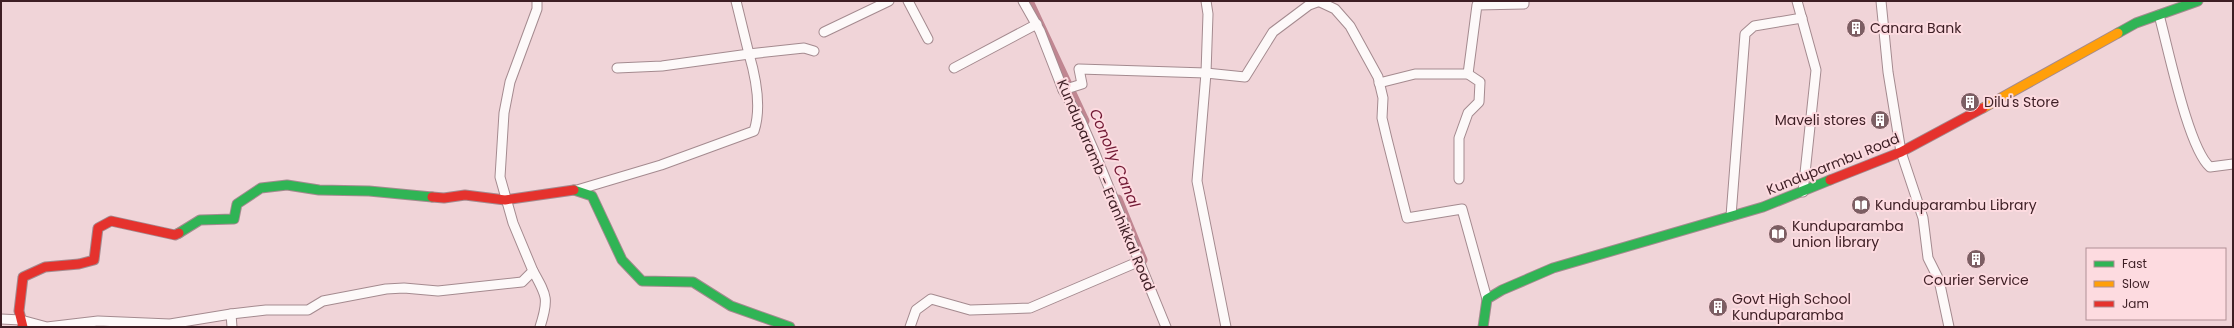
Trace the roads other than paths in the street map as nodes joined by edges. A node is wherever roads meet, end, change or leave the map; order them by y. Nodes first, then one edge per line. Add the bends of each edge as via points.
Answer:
1 (537, 1) edge
2 (736, 1) edge
3 (889, 1) edge
4 (908, 1) edge
5 (1023, 1) edge
6 (1206, 1) edge
7 (1320, 1) edge
8 (1524, 1) edge
9 (1797, 1) edge
10 (1881, 1) edge
11 (2198, 1) edge
12 (2159, 14) junction
13 (1802, 18) junction
14 (1037, 24) junction
15 (824, 32) dead end
16 (928, 39) dead end
17 (814, 51) dead end
18 (748, 54) junction
19 (617, 68) dead end
20 (954, 68) dead end
21 (1206, 74) junction
22 (1468, 74) junction
23 (1380, 83) junction
24 (1064, 90) junction
25 (1901, 152) junction
26 (2233, 164) edge
27 (1458, 179) dead end
28 (577, 190) junction
29 (1803, 192) junction
30 (505, 200) junction
31 (1731, 216) junction
32 (1140, 261) junction
33 (533, 271) junction
34 (1487, 299) junction
35 (231, 314) junction
36 (1, 319) edge
37 (22, 324) edge
38 (232, 327) edge
39 (540, 327) edge
40 (790, 327) edge
41 (910, 327) edge
42 (1166, 327) edge
43 (1226, 327) edge
44 (1483, 327) edge
45 (1949, 327) edge

1 - 30 street via 537,9 515,64 504,113 500,177
2 - 18 street
3 - 15 street
4 - 16 street
5 - 14 street, Kunduparamb - Eranhikkal Road
6 - 21 street
7 - 21 street via 1309,5 1273,32 1245,77
7 - 23 street via 1335,9 1350,26
8 - 22 street via 1524,4 1477,5
9 - 13 street
10 - 25 street via 1888,72
11 - 12 street, Kunduparmbu Road
12 - 25 street, Kunduparmbu Road via 2136,23
12 - 26 street via 2191,134 2200,154 2210,167
13 - 29 street via 1816,70
13 - 31 street via 1754,26 1745,34
14 - 20 street
14 - 24 street, Kunduparamb - Eranhikkal Road
17 - 18 street via 804,48
18 - 19 street via 662,66
18 - 28 street via 756,79 757,122 754,131 661,165
21 - 24 street via 1079,69 1082,84
21 - 43 street via 1197,181
22 - 23 street via 1415,74
22 - 27 street via 1480,82 1479,102 1468,113 1459,138
23 - 34 street via 1383,98 1382,118 1407,218 1462,209
24 - 32 street, Kunduparamb - Eranhikkal Road via 1094,151
25 - 29 street, Kunduparmbu Road
25 - 45 street via 1923,218 1928,258 1939,280
28 - 30 street
28 - 40 street via 592,196 622,260 642,281 693,282 731,306
29 - 31 street, Kunduparmbu Road
30 - 33 street via 519,242
30 - 37 street via 465,195 444,198 319,190 287,185 261,188 237,204 234,219 200,220 175,235 112,221 98,228 94,260 85,265 53,266 23,277 20,295
31 - 34 street, Kunduparmbu Road via 1553,268
32 - 41 street via 1030,308 970,310 931,299 916,310
32 - 42 street, Kunduparamb - Eranhikkal Road
33 - 35 street via 522,282 438,290 386,289 323,301 308,310 266,310
33 - 39 street via 544,292 547,306
34 - 44 street
35 - 37 street via 170,324 98,322 47,327
35 - 38 street
36 - 37 street

